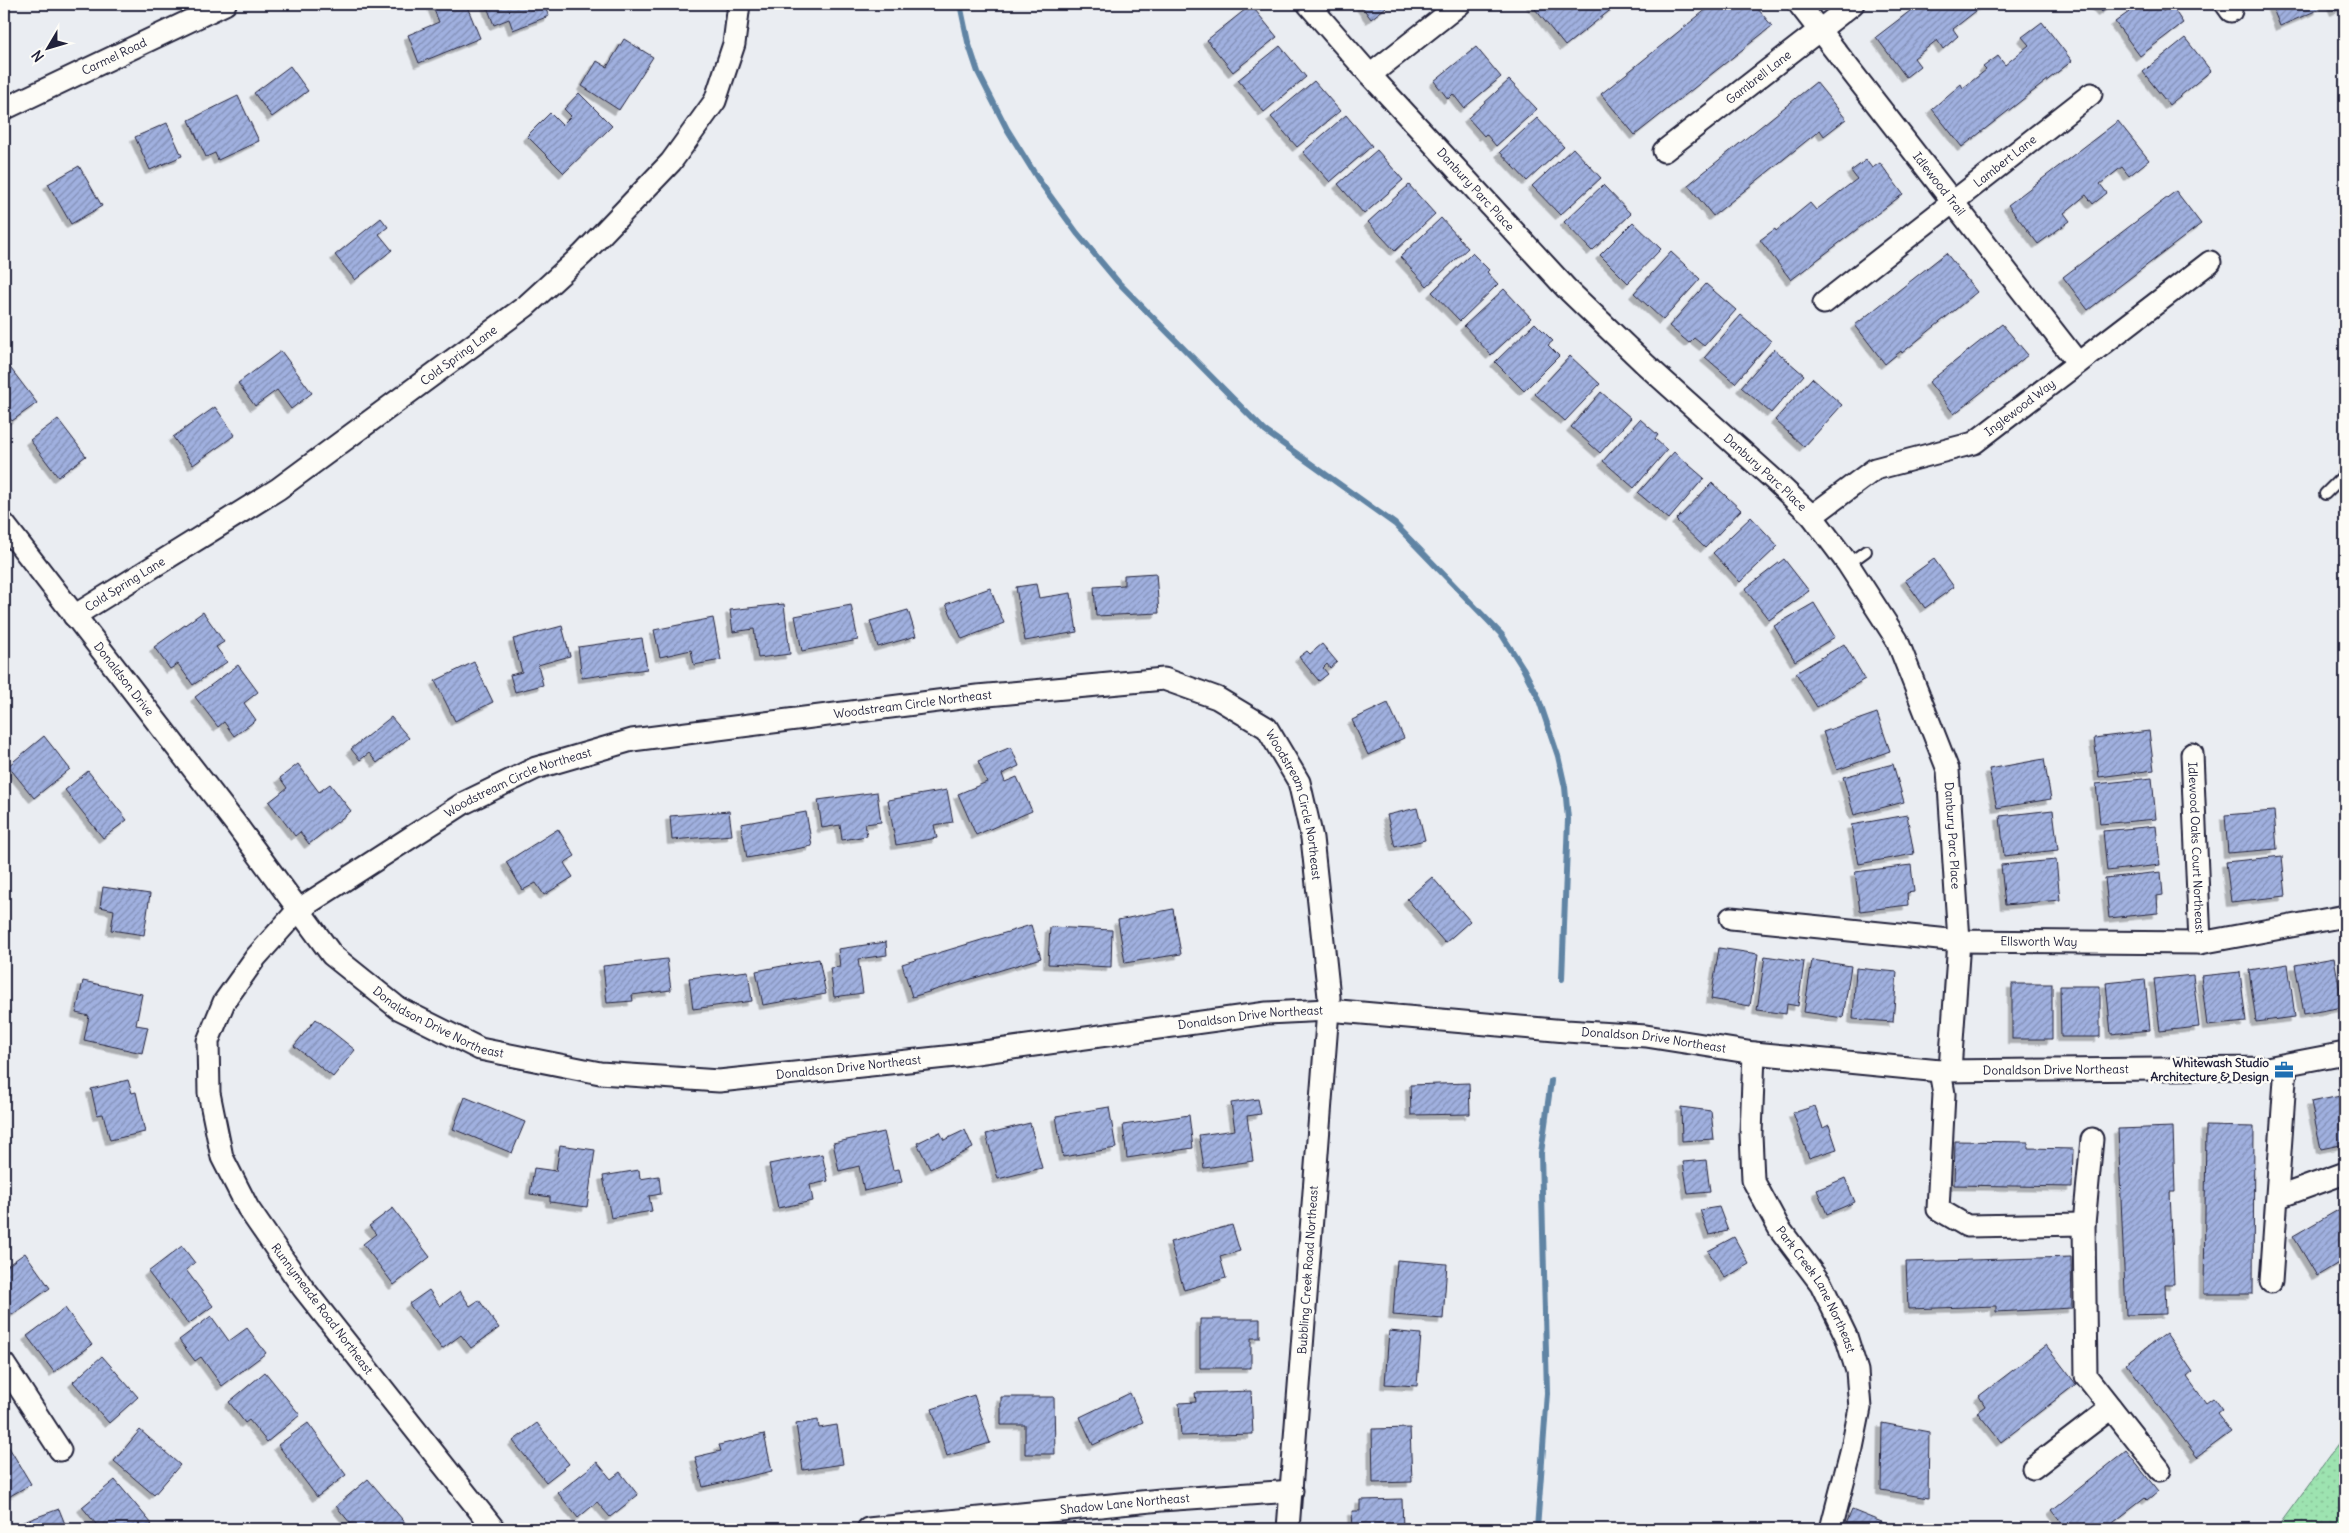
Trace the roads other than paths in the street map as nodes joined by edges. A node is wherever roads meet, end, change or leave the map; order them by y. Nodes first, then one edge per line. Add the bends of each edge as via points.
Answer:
1 (225, 4) edge
2 (739, 4) edge
3 (1308, 4) edge
4 (1460, 4) edge
5 (1799, 4) edge
6 (1853, 4) edge
7 (1819, 30) junction
8 (1370, 75) junction
9 (2092, 94) dead end
10 (4, 109) edge
11 (1664, 151) dead end
12 (1954, 201) junction
13 (2210, 262) dead end
14 (1824, 303) dead end
15 (2078, 363) junction
16 (2345, 474) edge
17 (2325, 494) dead end
18 (1812, 516) junction
19 (4, 524) edge
20 (1866, 551) dead end
21 (1848, 564) junction
22 (74, 616) junction
23 (2192, 754) dead end
24 (244, 836) joint
25 (298, 910) junction
26 (2345, 916) edge
27 (1731, 918) dead end
28 (1959, 941) junction
29 (2200, 943) junction
30 (1328, 1010) junction
31 (1754, 1053) junction
32 (2345, 1053) edge
33 (2286, 1064) junction
34 (1945, 1070) junction
35 (2092, 1139) dead end
36 (2345, 1173) edge
37 (2279, 1197) junction
38 (2084, 1224) junction
39 (2272, 1282) dead end
40 (4, 1364) edge
41 (2111, 1408) junction
42 (60, 1450) dead end
43 (2033, 1468) dead end
44 (2160, 1470) dead end
45 (1292, 1491) junction
46 (494, 1529) edge
47 (868, 1529) edge
48 (1288, 1529) edge
49 (1831, 1529) edge

1 - 10 street, Carmel Road
2 - 22 street, Cold Spring Lane via 734,44 715,102 671,162 583,254 526,306 278,489
3 - 8 street, Danbury Parc Place
4 - 8 street
5 - 7 street, Idlewood Trail
6 - 7 street, Gambrell Lane
7 - 11 street, Gambrell Lane
7 - 12 street, Idlewood Trail
8 - 18 street, Danbury Parc Place via 1566,288 1644,364
9 - 12 street, Lambert Lane
12 - 14 street, Lambert Lane
12 - 15 street, Idlewood Trail
13 - 15 street, Inglewood Way
15 - 18 street, Inglewood Way via 1974,443 1875,469
16 - 17 lane
18 - 21 street, Danbury Parc Place
19 - 22 street, Donaldson Drive
20 - 21 lane
21 - 28 street, Danbury Parc Place via 1897,640 1948,770
22 - 24 street, Donaldson Drive
23 - 29 street, Idlewood Oaks Court Northeast
24 - 25 street, Donaldson Drive Northeast
25 - 30 street, Donaldson Drive Northeast via 332,955 398,1008 480,1049 600,1073 719,1081 955,1056 1267,1013
25 - 30 street, Woodstream Circle Northeast via 464,803 536,768 632,740 977,696 1164,679 1217,698 1267,728 1299,782 1312,838
25 - 46 street, Runnymeade Road Northeast via 256,957 224,1002 208,1041 209,1093 222,1157 248,1208 303,1288
26 - 29 street, Ellsworth Way
27 - 28 street, Ellsworth Way
28 - 29 street, Ellsworth Way
28 - 34 street, Danbury Parc Place
30 - 31 street, Donaldson Drive Northeast via 1646,1036
30 - 45 street, Bubbling Creek Road Northeast
31 - 34 street, Donaldson Drive Northeast
31 - 49 street, Park Creek Lane Northeast via 1753,1180 1780,1228 1821,1284 1846,1336 1857,1370 1860,1408
32 - 33 street, Donaldson Drive Northeast
33 - 34 street, Donaldson Drive Northeast via 2267,1068
33 - 37 street
34 - 38 street, Danbury Parc Place via 1938,1209 1967,1226
35 - 38 street
36 - 37 street
37 - 39 street
38 - 41 street via 2086,1376
40 - 42 street
41 - 43 street
41 - 44 street
45 - 47 street, Shadow Lane Northeast via 1161,1500
45 - 48 street, Bubbling Creek Road Northeast

